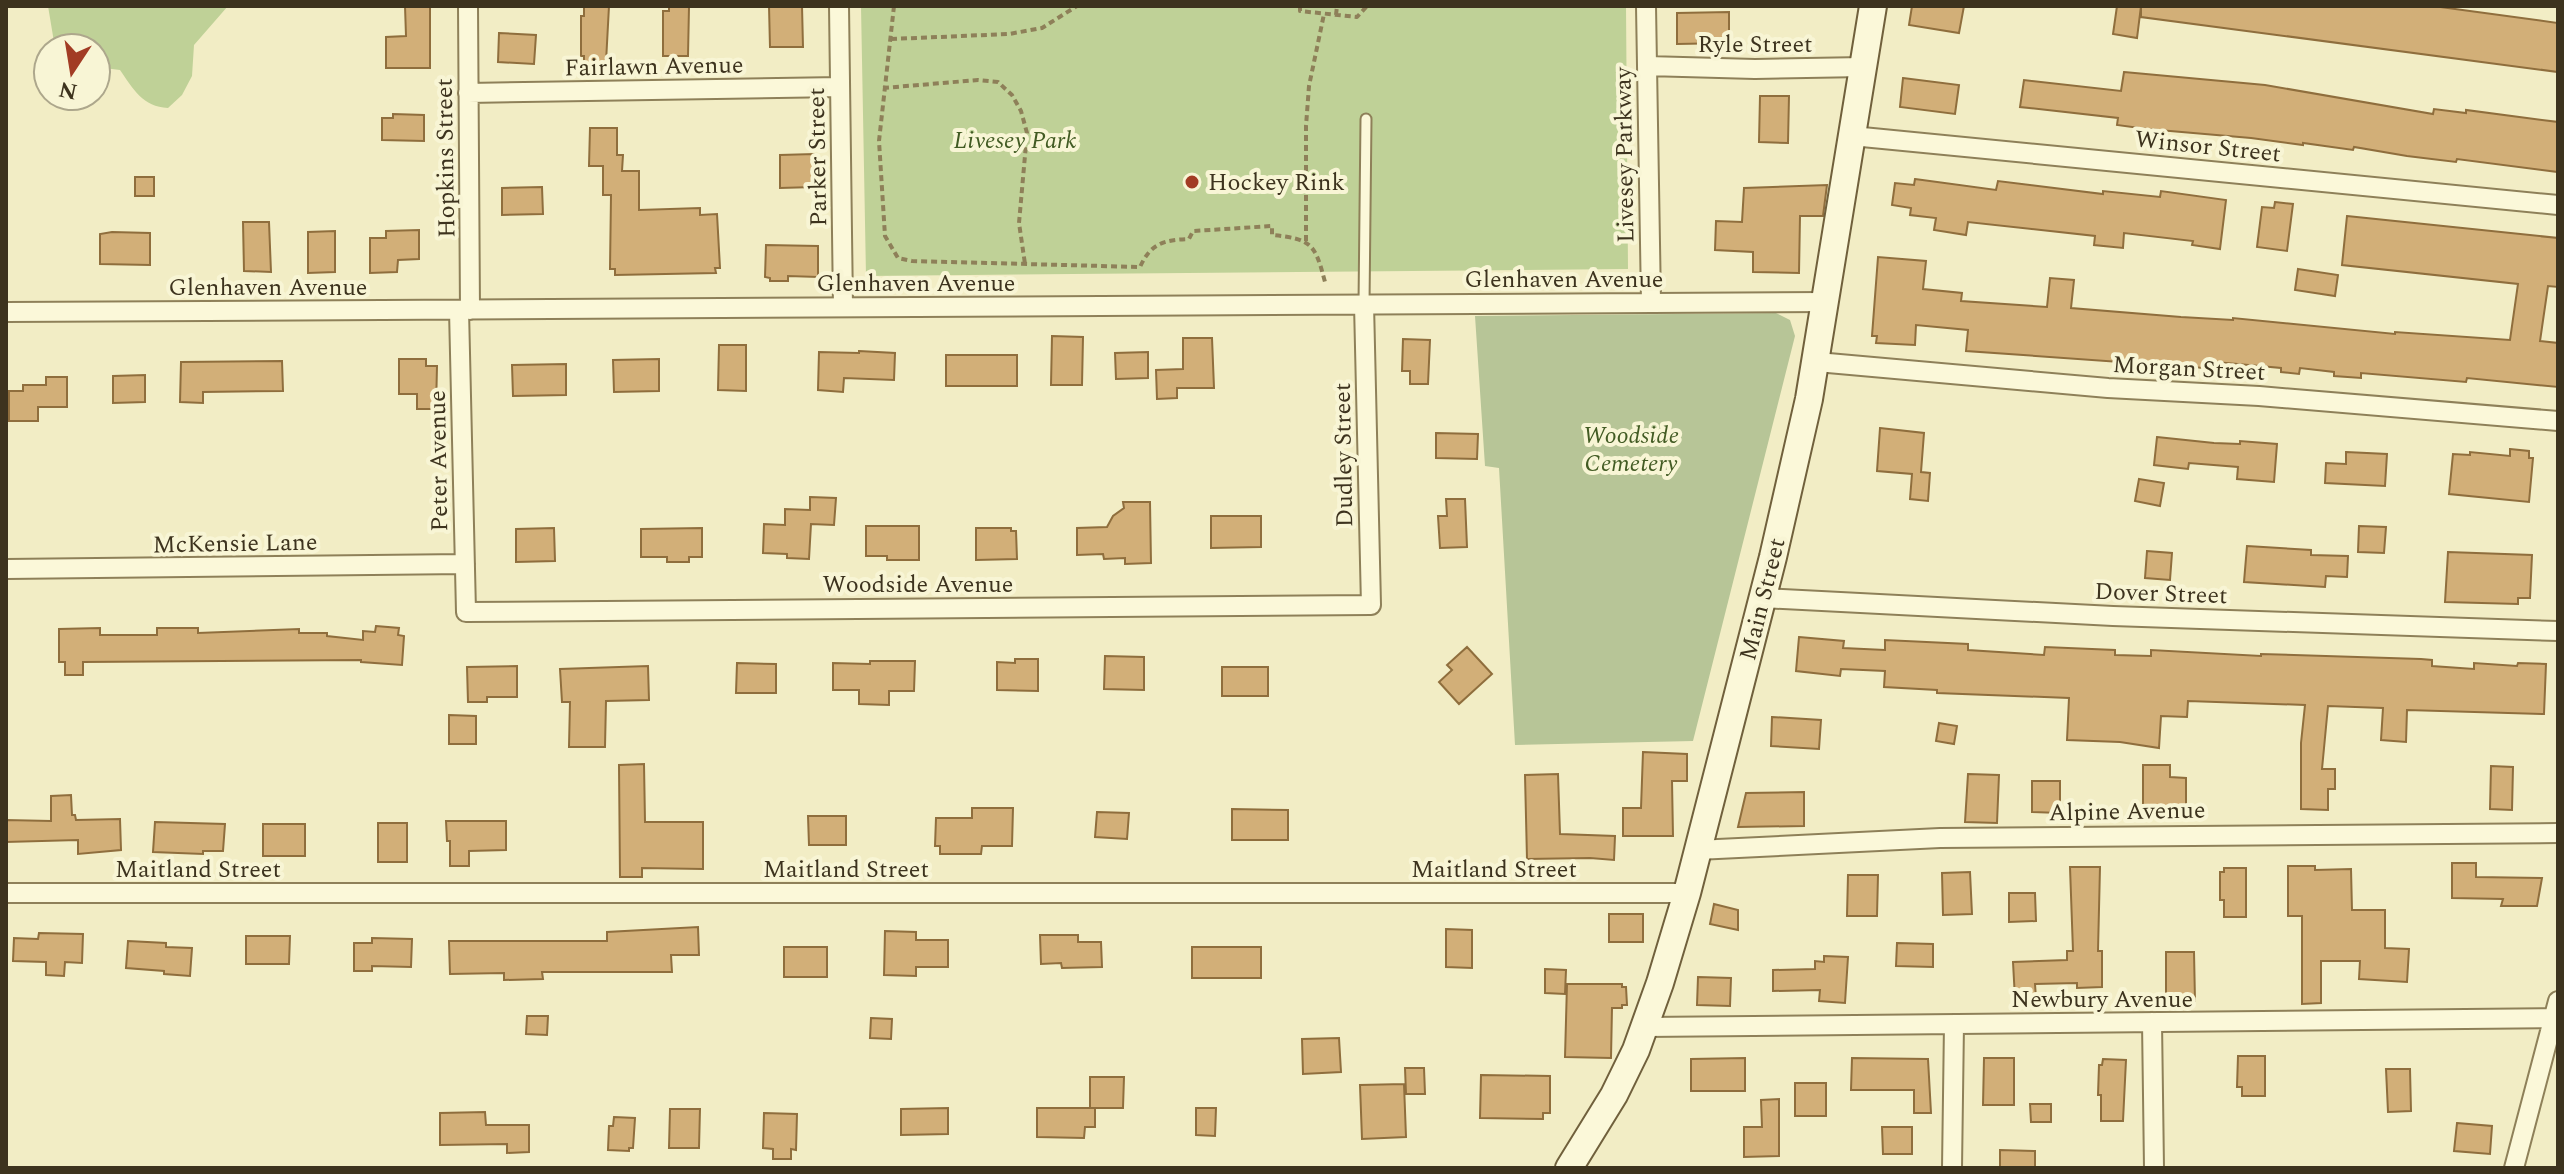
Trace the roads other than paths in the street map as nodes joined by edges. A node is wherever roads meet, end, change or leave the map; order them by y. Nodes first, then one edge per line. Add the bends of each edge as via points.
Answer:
1 (468, 6) edge
2 (839, 6) edge
3 (1646, 6) edge
4 (1873, 6) edge
5 (1647, 66) junction
6 (1864, 67) junction
7 (840, 87) junction
8 (468, 93) junction
9 (1366, 119) dead end
10 (1852, 136) junction
11 (2558, 205) edge
12 (1651, 302) junction
13 (1827, 302) junction
14 (1355, 304) junction
15 (843, 307) junction
16 (465, 310) junction
17 (6, 312) edge
18 (1817, 362) junction
19 (2558, 421) edge
20 (465, 564) junction
21 (6, 569) edge
22 (1763, 598) junction
23 (1371, 605) joint
24 (466, 612) joint
25 (2558, 631) edge
26 (2558, 833) edge
27 (1697, 850) junction
28 (6, 893) edge
29 (1687, 893) junction
30 (2557, 1013) edge
31 (2152, 1022) junction
32 (1954, 1024) junction
33 (1645, 1027) junction
34 (1569, 1168) edge
35 (1952, 1168) edge
36 (2154, 1168) edge
37 (2514, 1168) edge

1 - 8 street, Hopkins Street
2 - 7 street, Parker Street
3 - 5 street, Livesey Parkway
4 - 6 main road, Main Street
5 - 6 street, Ryle Street
5 - 12 street, Livesey Parkway
6 - 10 main road, Main Street
7 - 8 street, Fairlawn Avenue
7 - 15 street, Parker Street
8 - 16 street, Hopkins Street
9 - 14 lane
10 - 11 street, Winsor Street
10 - 13 main road, Main Street
12 - 13 street, Glenhaven Avenue
12 - 14 street, Glenhaven Avenue
13 - 18 main road, Main Street
14 - 15 street, Glenhaven Avenue
14 - 23 street, Dudley Street
15 - 16 street, Glenhaven Avenue
16 - 17 street, Glenhaven Avenue
16 - 20 street, Peter Avenue
18 - 19 street, Morgan Street
18 - 22 main road, Main Street
20 - 21 street, McKensie Lane
20 - 24 street, Peter Avenue
22 - 25 street, Dover Street
22 - 27 main road, Main Street
23 - 24 street, Woodside Avenue
26 - 27 street, Alpine Avenue via 1955,838
27 - 29 main road, Main Street
28 - 29 street, Maitland Street
29 - 33 main road, Main Street
30 - 31 street, Newbury Avenue
30 - 37 street
31 - 32 street, Newbury Avenue
31 - 36 street
32 - 33 street, Newbury Avenue
32 - 35 street
33 - 34 main road, Main Street via 1614,1095

